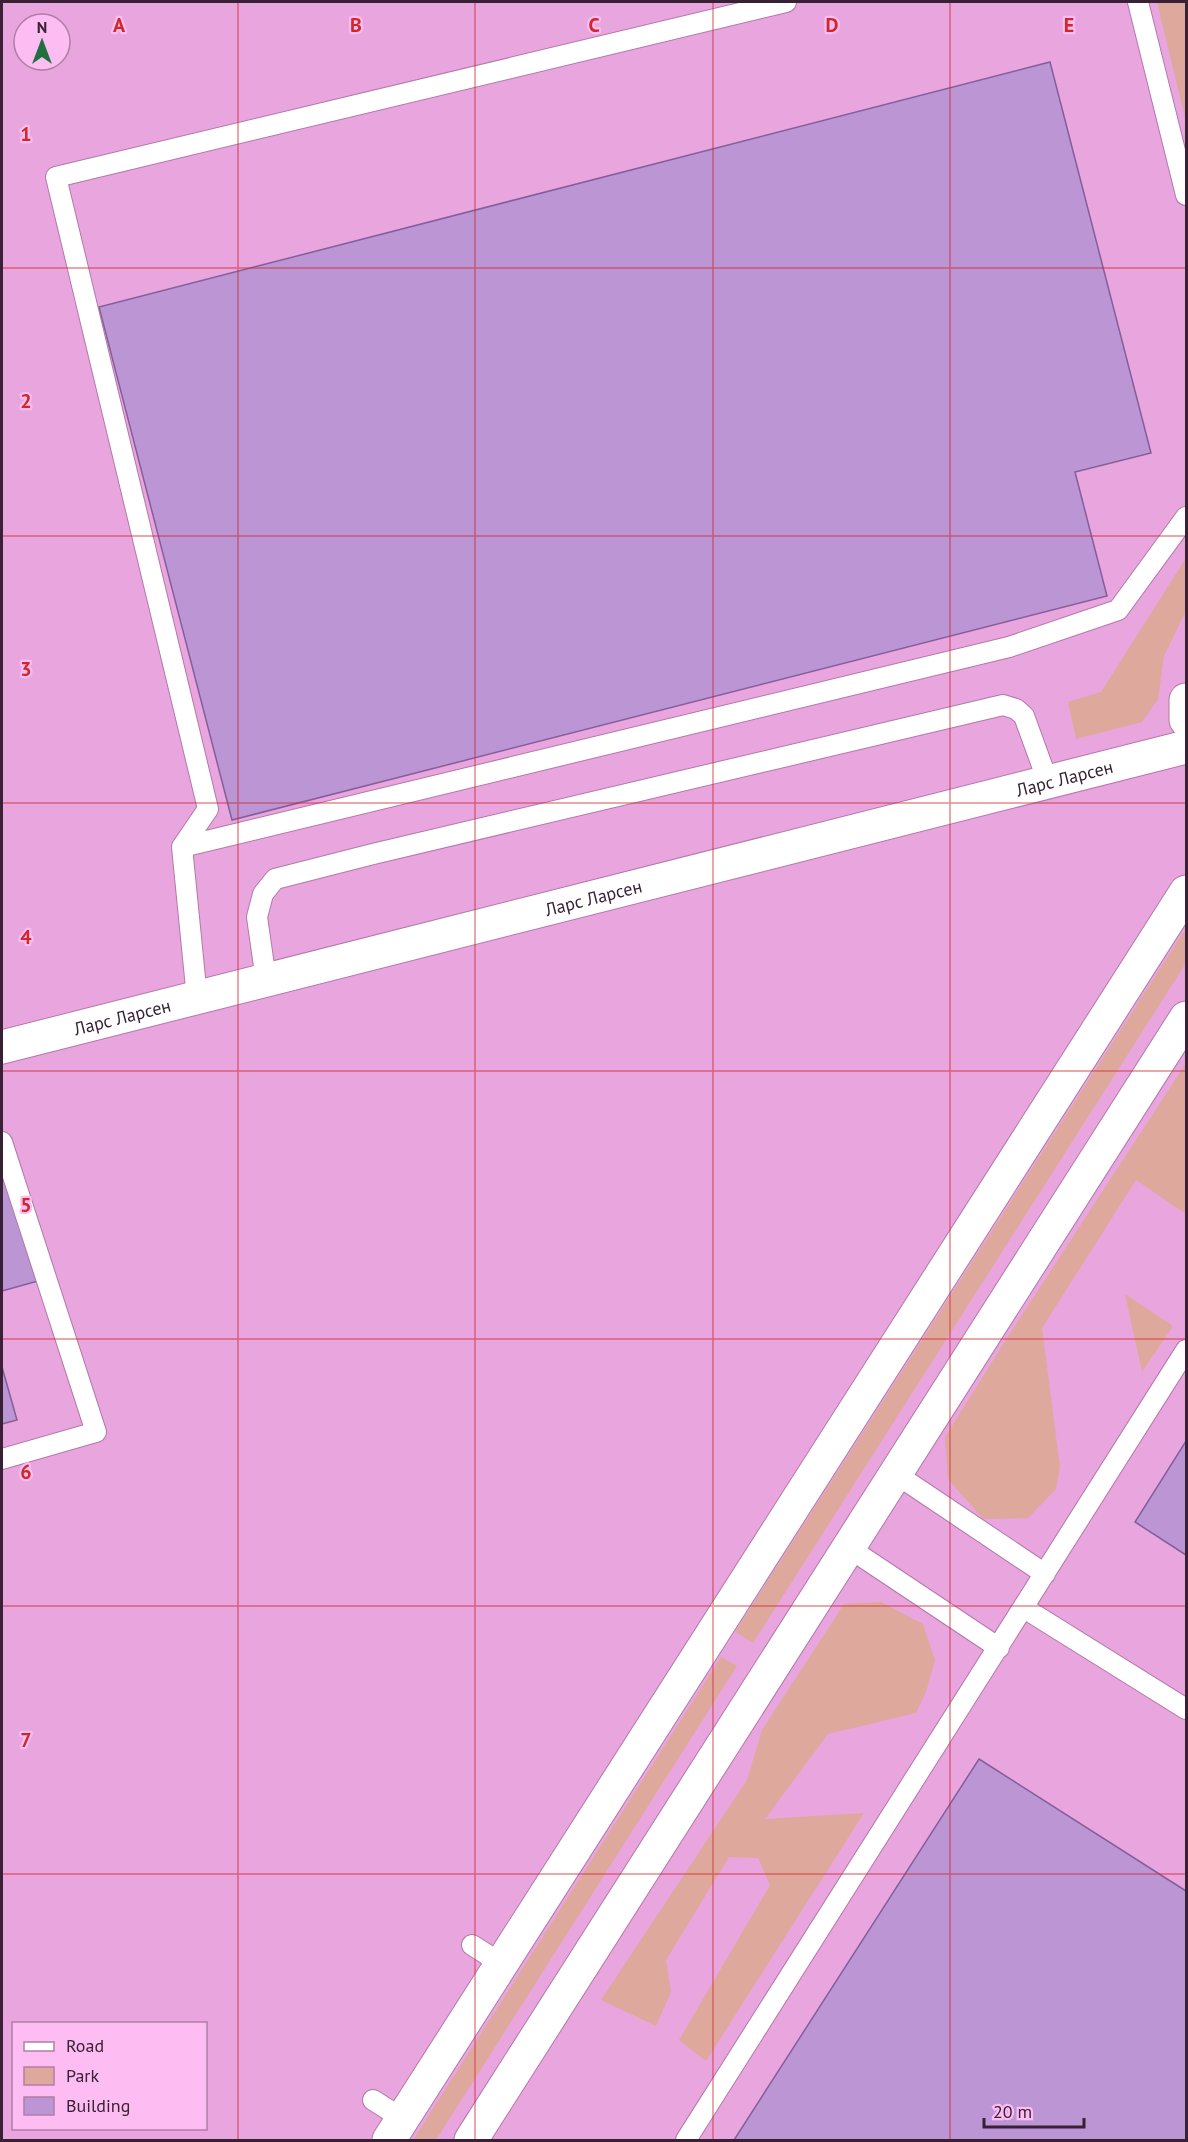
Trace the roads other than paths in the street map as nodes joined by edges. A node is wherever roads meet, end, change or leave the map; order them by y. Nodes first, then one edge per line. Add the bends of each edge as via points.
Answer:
1 (786, 2) edge
2 (1138, 2) edge
3 (1186, 195) edge
4 (1186, 517) edge
5 (1186, 700) edge
6 (1186, 720) edge
7 (1186, 747) edge
8 (1048, 782) junction
9 (182, 847) junction
10 (1186, 892) edge
11 (266, 980) junction
12 (197, 998) junction
13 (1186, 1018) edge
14 (2, 1047) edge
15 (2, 1143) edge
16 (1186, 1350) edge
17 (2, 1459) edge
18 (896, 1474) junction
19 (849, 1548) junction
20 (1045, 1574) junction
21 (1024, 1608) junction
22 (999, 1648) junction
23 (1186, 1709) edge
24 (472, 1945) dead end
25 (502, 1964) junction
26 (373, 2100) dead end
27 (396, 2129) edge
28 (471, 2140) edge
29 (686, 2140) edge

1 - 9 lane via 56,177 208,809
2 - 3 lane
4 - 9 lane via 1118,610 1020,643
5 - 6 street
7 - 8 street, Ларс Ларсен
8 - 11 street, Ларс Ларсен
8 - 11 lane via 1024,716 1003,705 373,854 275,879 264,894 257,917
9 - 12 lane
10 - 25 street
11 - 12 street, Ларс Ларсен
12 - 14 street, Ларс Ларсен
13 - 18 street
15 - 17 lane via 96,1432
16 - 20 lane
18 - 19 street
18 - 20 lane
19 - 22 lane
19 - 28 street
20 - 21 lane
21 - 22 lane
21 - 23 lane
22 - 29 lane
24 - 25 lane
25 - 27 street
26 - 27 lane

